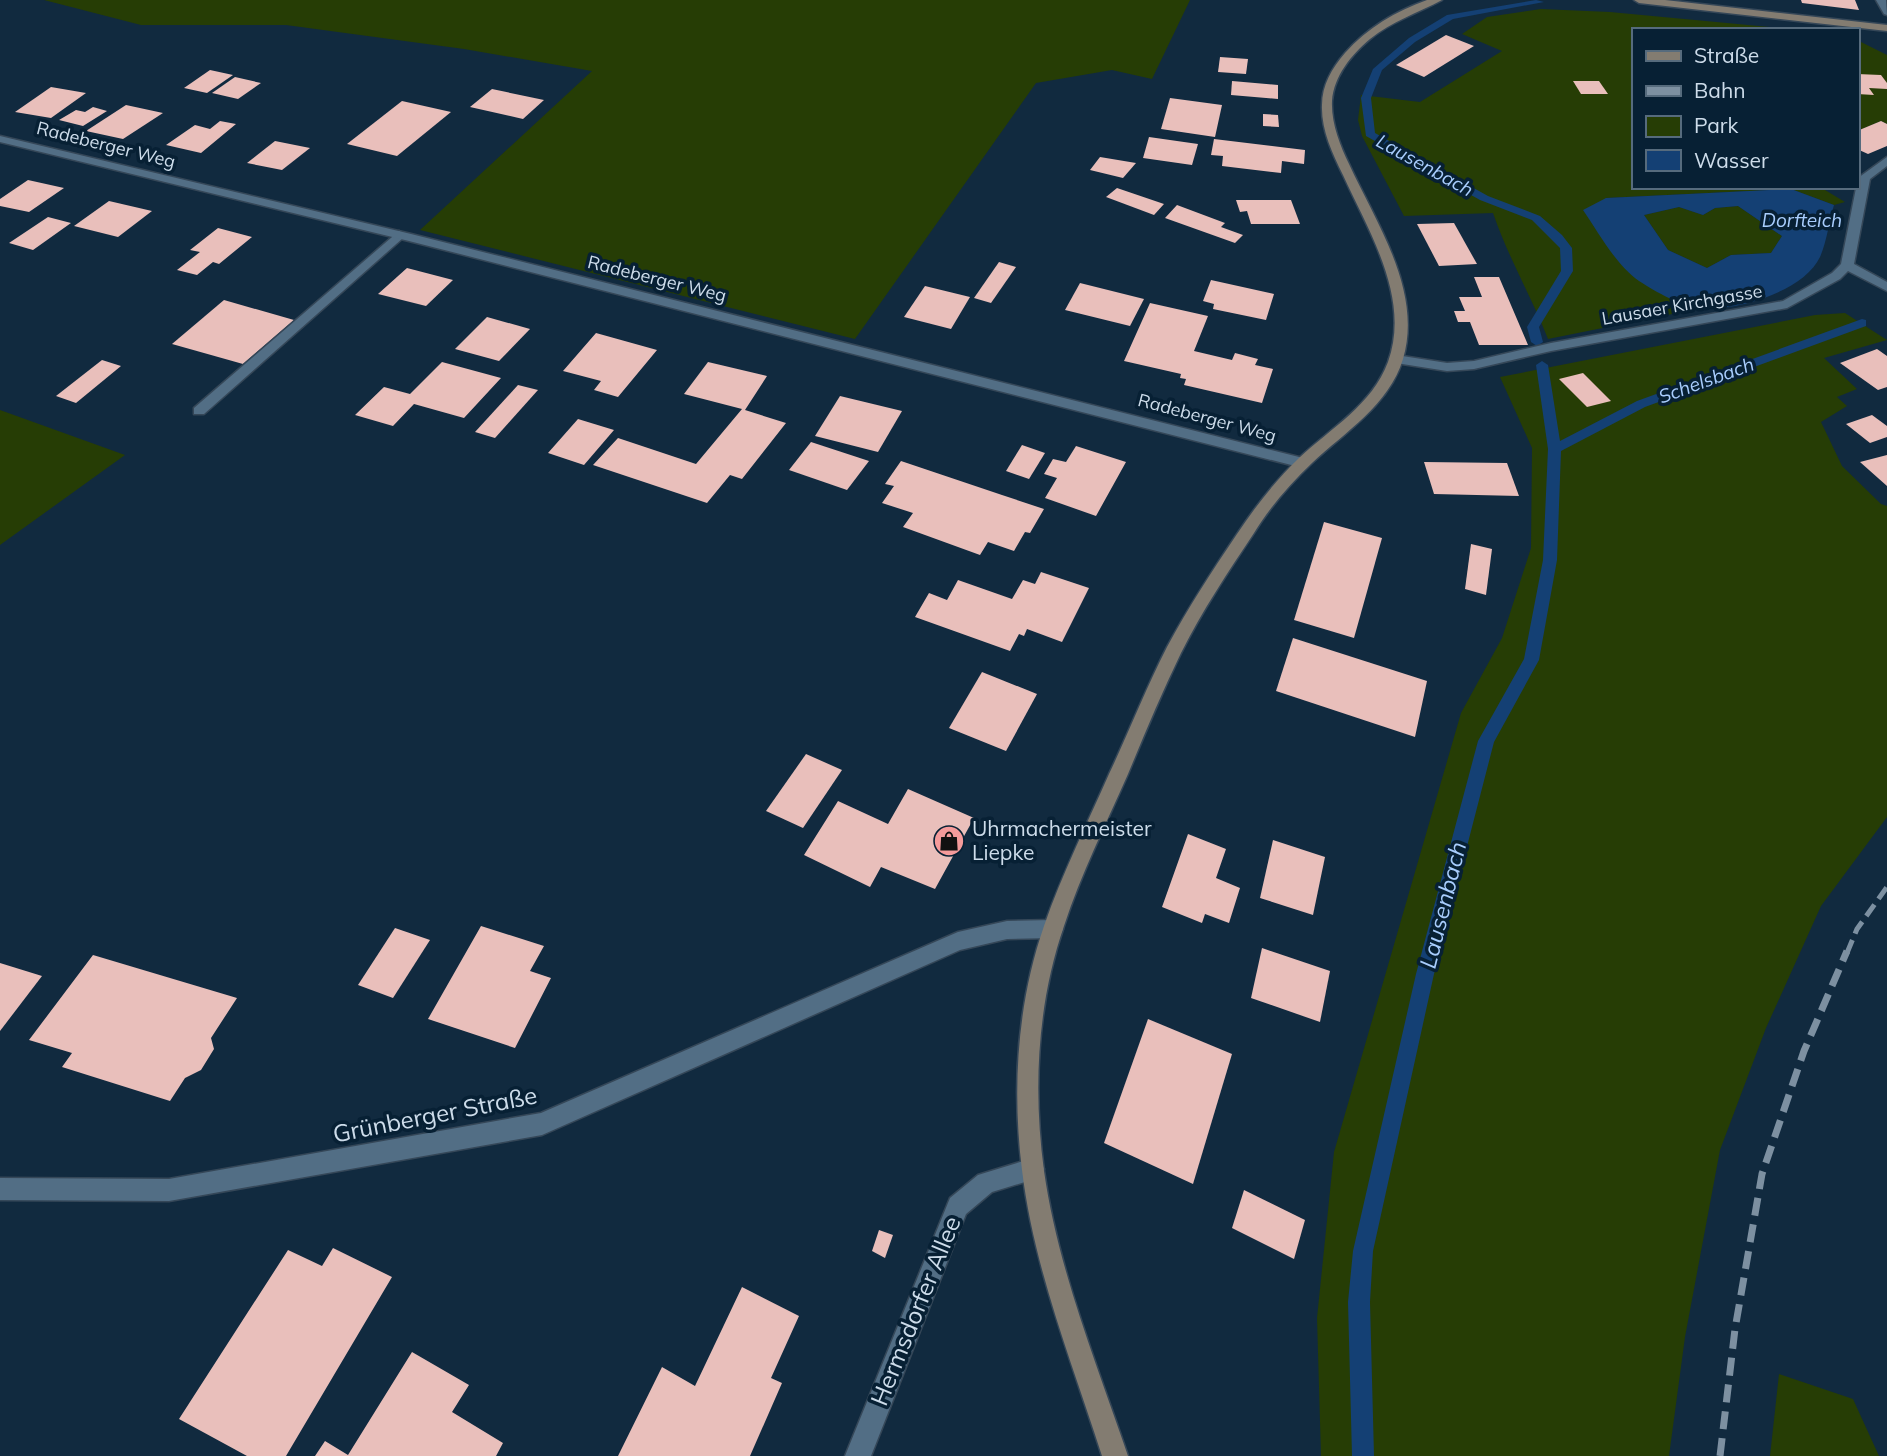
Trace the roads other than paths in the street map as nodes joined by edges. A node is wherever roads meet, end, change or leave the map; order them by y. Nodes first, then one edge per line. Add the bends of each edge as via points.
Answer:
1 (1437, 0) edge
2 (1639, 0) edge
3 (1881, 0) edge
4 (1887, 12) edge
5 (1887, 28) edge
6 (0, 139) edge
7 (1887, 160) edge
8 (399, 235) junction
9 (1847, 265) junction
10 (1887, 287) edge
11 (1396, 359) junction
12 (199, 411) dead end
13 (1303, 463) junction
14 (1053, 929) junction
15 (1033, 1169) junction
16 (0, 1189) edge
17 (858, 1456) edge
18 (1115, 1456) edge

1 - 11 main road via 1390,20 1363,40 1332,78 1327,102 1337,149 1397,293 1401,336
2 - 5 main road
3 - 4 street
6 - 8 street, Radeberger Weg
7 - 9 street via 1864,178
8 - 12 street
8 - 13 street, Radeberger Weg
9 - 10 street
9 - 11 street, Lausaer Kirchgasse via 1787,304 1474,365 1447,367
11 - 13 main road via 1384,386 1360,416
13 - 14 main road via 1249,527 1174,650
14 - 15 main road via 1027,1058
14 - 16 street, Grünberger Straße via 1007,930 958,941 542,1124 169,1190
15 - 17 street, Hermsdorfer Allee via 986,1183 958,1206
15 - 18 main road via 1048,1251

